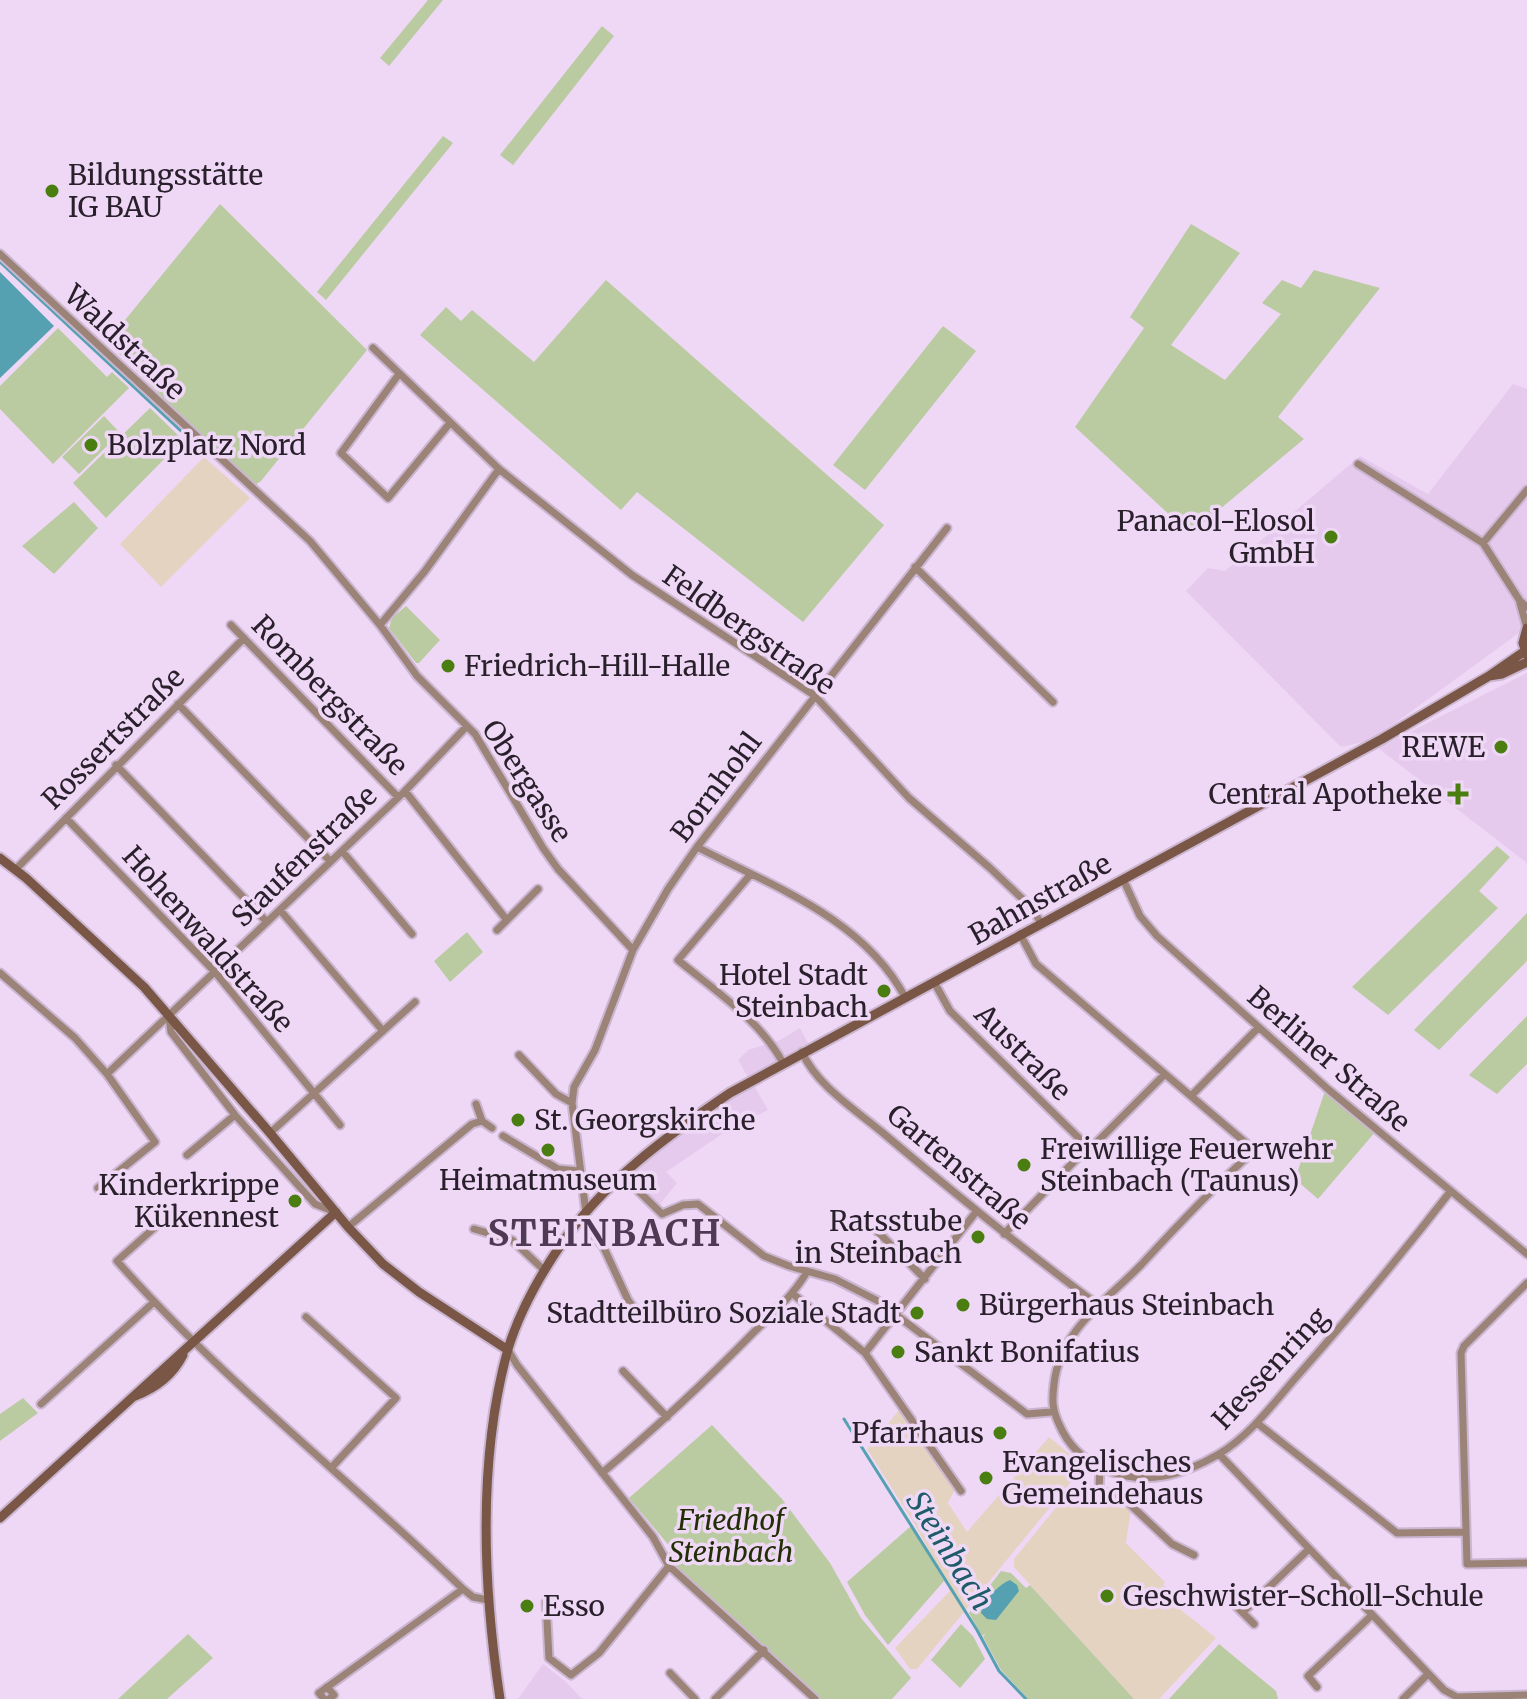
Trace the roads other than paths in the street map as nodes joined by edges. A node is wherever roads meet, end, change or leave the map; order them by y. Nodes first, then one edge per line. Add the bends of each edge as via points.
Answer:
1 (0, 254) edge
2 (373, 348) dead end
3 (399, 374) junction
4 (450, 423) junction
5 (1358, 464) dead end
6 (499, 469) junction
7 (1527, 490) edge
8 (256, 494) joint
9 (947, 528) dead end
10 (1483, 543) junction
11 (915, 567) junction
12 (1520, 601) junction
13 (1527, 607) edge
14 (231, 625) dead end
15 (380, 625) junction
16 (1527, 628) edge
17 (244, 638) junction
18 (1526, 653) edge
19 (1527, 662) edge
20 (1489, 676) junction
21 (814, 695) junction
22 (1053, 702) dead end
23 (178, 704) junction
24 (467, 726) junction
25 (116, 765) junction
26 (401, 794) junction
27 (66, 818) junction
28 (697, 847) junction
29 (342, 851) junction
30 (0, 858) edge
31 (330, 861) junction
32 (16, 869) junction
33 (750, 875) junction
34 (1123, 879) junction
35 (538, 889) dead end
36 (280, 910) junction
37 (506, 919) junction
38 (267, 922) junction
39 (1041, 923) junction
40 (497, 930) dead end
41 (412, 934) dead end
42 (1020, 934) junction
43 (633, 950) junction
44 (215, 972) junction
45 (0, 973) edge
46 (934, 982) junction
47 (905, 997) junction
48 (415, 1002) dead end
49 (169, 1016) junction
50 (1258, 1028) junction
51 (383, 1031) junction
52 (802, 1052) junction
53 (519, 1055) dead end
54 (783, 1063) junction
55 (107, 1074) junction
56 (1165, 1074) junction
57 (315, 1093) junction
58 (1192, 1095) junction
59 (572, 1103) junction
60 (476, 1104) dead end
61 (235, 1115) junction
62 (482, 1121) junction
63 (340, 1125) dead end
64 (492, 1128) dead end
65 (270, 1133) junction
66 (503, 1136) dead end
67 (1088, 1147) junction
68 (187, 1155) dead end
69 (579, 1171) junction
70 (623, 1176) junction
71 (98, 1188) dead end
72 (1450, 1192) junction
73 (172, 1212) dead end
74 (336, 1212) junction
75 (976, 1212) junction
76 (583, 1217) junction
77 (348, 1227) junction
78 (474, 1229) dead end
79 (876, 1230) dead end
80 (1004, 1234) junction
81 (1527, 1254) edge
82 (545, 1271) junction
83 (807, 1272) junction
84 (925, 1279) junction
85 (1527, 1283) edge
86 (793, 1294) junction
87 (154, 1302) junction
88 (1098, 1305) junction
89 (898, 1314) junction
90 (639, 1315) dead end
91 (306, 1317) dead end
92 (190, 1344) junction
93 (508, 1350) junction
94 (865, 1353) junction
95 (623, 1371) dead end
96 (41, 1404) dead end
97 (1051, 1412) junction
98 (667, 1417) junction
99 (1257, 1423) junction
100 (1219, 1454) junction
101 (332, 1467) junction
102 (1100, 1467) junction
103 (602, 1473) junction
104 (1130, 1477) junction
105 (961, 1491) dead end
106 (1121, 1496) junction
107 (0, 1518) edge
108 (1466, 1532) junction
109 (1309, 1549) junction
110 (1194, 1555) dead end
111 (1527, 1563) edge
112 (669, 1566) junction
113 (463, 1589) junction
114 (488, 1600) junction
115 (546, 1602) dead end
116 (1235, 1605) dead end
117 (1243, 1612) junction
118 (1372, 1615) junction
119 (1254, 1624) dead end
120 (764, 1650) junction
121 (670, 1673) dead end
122 (1428, 1674) junction
123 (571, 1675) junction
124 (576, 1686) dead end
125 (1317, 1687) dead end
126 (1527, 1695) edge
127 (326, 1699) edge
128 (500, 1699) edge
129 (695, 1699) edge
130 (715, 1699) edge
131 (815, 1699) edge
132 (1403, 1699) edge

1 - 8 street, Waldstraße
2 - 3 street, Feldbergstraße
3 - 4 street, Feldbergstraße
3 - 4 street via 341,453 388,498
4 - 6 street, Feldbergstraße
5 - 10 street
6 - 15 street
6 - 21 street, Feldbergstraße via 640,580
7 - 10 street
8 - 15 street, Obergasse via 310,541
9 - 11 street, Bornhohl
10 - 12 street
11 - 21 street, Bornhohl
11 - 22 street
12 - 13 street
12 - 16 street
14 - 17 street, Rombergstraße
15 - 24 street, Obergasse via 417,676
16 - 18 main road
17 - 23 street, Rossertstraße
17 - 26 street, Rombergstraße
18 - 20 main road, Bahnstraße
19 - 20 main road, Bahnstraße
20 - 34 main road, Bahnstraße
21 - 28 street, Bornhohl
21 - 39 street, Feldbergstraße via 909,798 1001,878
23 - 25 street, Rossertstraße
23 - 31 street
24 - 26 street, Staufenstraße
24 - 43 street, Obergasse via 558,869
25 - 27 street, Rossertstraße
25 - 38 street
26 - 29 street, Staufenstraße
26 - 37 street, Rombergstraße
27 - 32 street, Rossertstraße
27 - 44 street, Hohenwaldstraße
28 - 33 street
28 - 43 street, Bornhohl
29 - 31 street, Staufenstraße
29 - 41 street
30 - 32 main road
31 - 36 street, Staufenstraße
32 - 49 main road
33 - 47 street via 828,915 893,975
33 - 54 street via 678,960 758,1028
34 - 39 main road, Bahnstraße
34 - 50 street, Berliner Straße via 1140,916 1157,936
35 - 37 street
36 - 38 street, Staufenstraße
36 - 51 street
37 - 40 street
38 - 44 street, Staufenstraße
39 - 42 main road, Bahnstraße
42 - 46 main road, Bahnstraße
42 - 56 street via 1036,964
43 - 59 street, Bornhohl via 595,1050 574,1087
44 - 49 street, Staufenstraße
44 - 57 street, Hohenwaldstraße
45 - 55 street
46 - 47 main road, Bahnstraße
46 - 67 street, Austraße via 950,1011
47 - 52 main road, Bahnstraße
48 - 51 street
49 - 55 street, Staufenstraße
49 - 61 street via 171,1032
49 - 65 main road
50 - 58 street
50 - 72 street, Berliner Straße
51 - 57 street
52 - 54 main road, Bahnstraße
52 - 75 street, Gartenstraße via 814,1074
53 - 59 street via 556,1094
54 - 70 main road, Bahnstraße via 708,1108
55 - 71 street via 155,1142
56 - 58 street
56 - 67 street
57 - 63 street, Hohenwaldstraße
57 - 65 street
58 - 88 street via 1246,1143 1247,1157
59 - 69 street, Bornhohl
60 - 62 street
61 - 68 street
61 - 74 street via 315,1204
62 - 64 street
62 - 77 street
65 - 74 main road
66 - 69 street via 558,1169
67 - 80 street
69 - 76 street, Bornhohl
70 - 76 main road, Bahnstraße
70 - 83 street via 662,1214 698,1204 764,1256
72 - 81 street, Berliner Straße
72 - 99 street, Hessenring
73 - 87 street via 117,1261
74 - 77 main road
74 - 92 main road
75 - 80 street, Gartenstraße
75 - 84 street
76 - 82 main road, Bahnstraße
76 - 90 street
77 - 93 main road via 419,1292
78 - 82 street via 512,1240
79 - 84 street
80 - 88 street, Gartenstraße
82 - 93 main road, Bahnstraße
83 - 86 street
83 - 89 street via 862,1291
84 - 89 street
85 - 108 street via 1461,1353
86 - 94 street
86 - 98 street
87 - 92 street
87 - 96 street
88 - 97 street via 1061,1354
89 - 94 street
89 - 97 street via 1027,1414
91 - 101 street via 396,1398
92 - 101 street
92 - 107 main road
93 - 103 street
93 - 114 main road, Bahnstraße via 489,1466
94 - 105 street
95 - 98 street
97 - 102 street, Hessenring via 1076,1452
98 - 103 street
99 - 100 street, Hessenring
99 - 108 street via 1397,1533
100 - 104 street, Hessenring via 1179,1474
100 - 109 street
101 - 113 street
102 - 104 street, Hessenring
102 - 106 street via 1099,1491
103 - 112 street
104 - 106 street
106 - 110 street via 1172,1544
108 - 111 street via 1467,1564
109 - 117 street
109 - 118 street
112 - 120 street
112 - 123 street via 599,1653
113 - 114 street
113 - 127 street via 319,1693
114 - 128 main road, Bahnstraße
115 - 123 street via 549,1658
116 - 117 street
117 - 119 street
118 - 122 street
118 - 125 street via 1308,1676
120 - 130 street
120 - 131 street
121 - 129 street
122 - 126 street via 1457,1697
122 - 132 street
123 - 124 street

